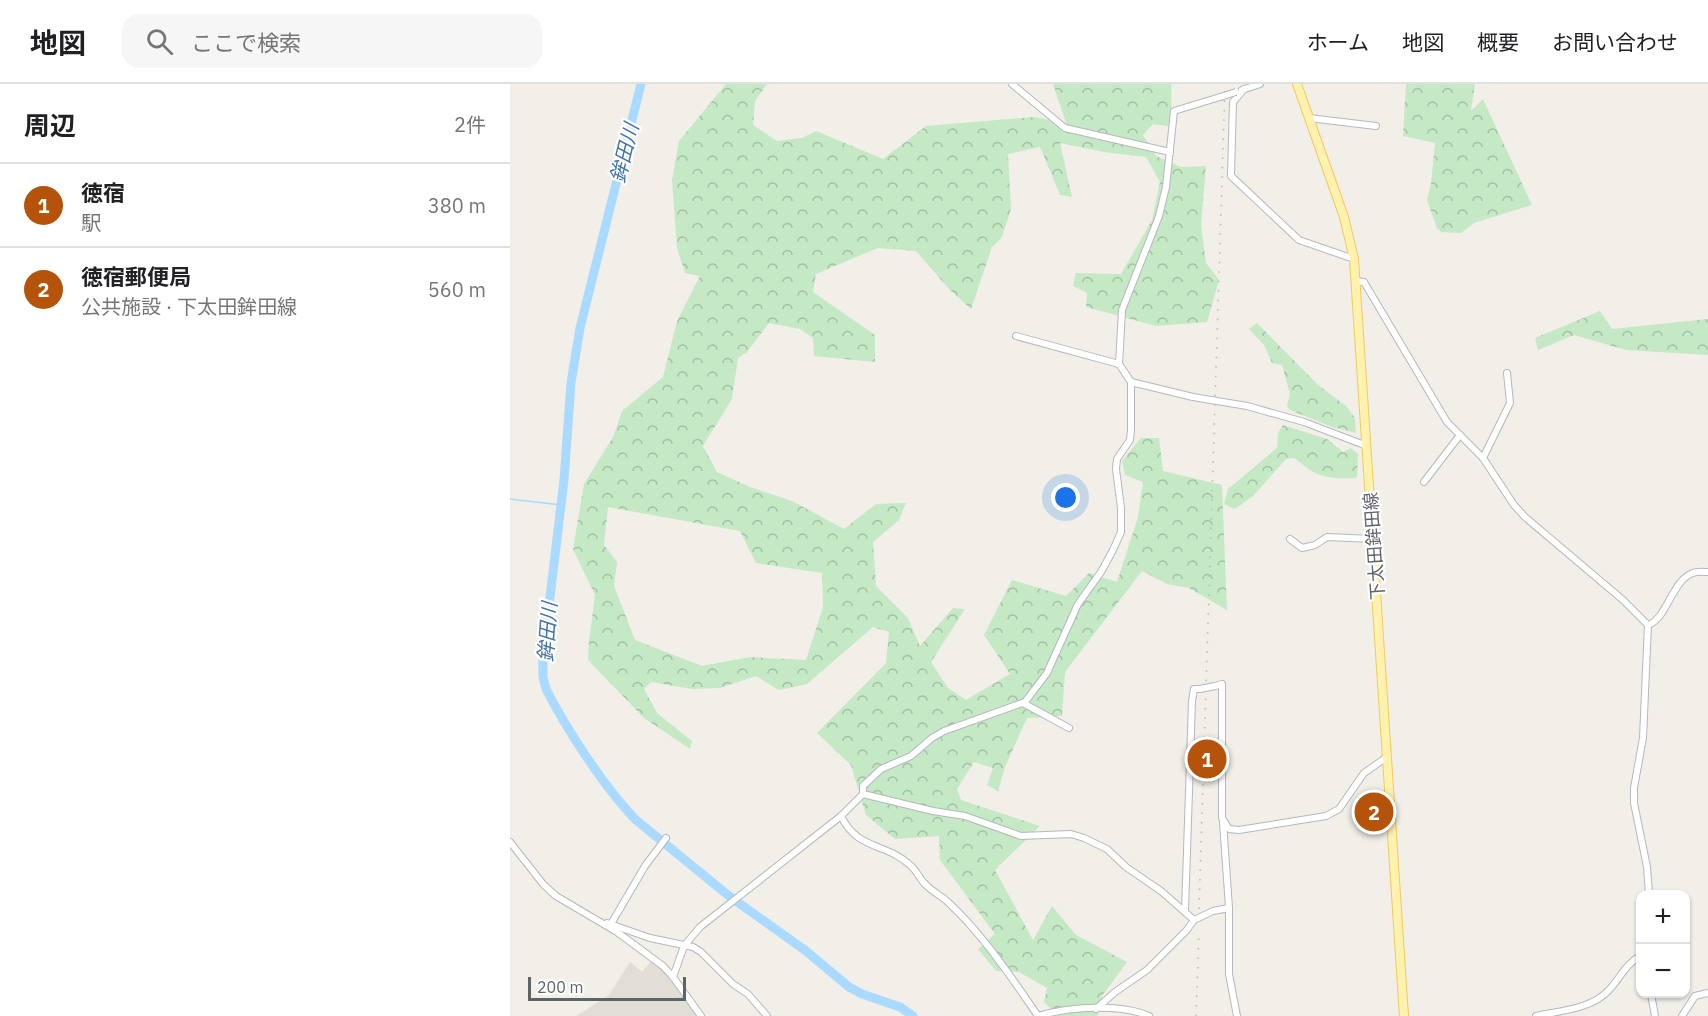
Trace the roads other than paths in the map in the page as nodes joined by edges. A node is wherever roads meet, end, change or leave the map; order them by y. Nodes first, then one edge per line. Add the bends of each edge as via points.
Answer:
1 (1012, 84) edge
2 (1260, 84) edge
3 (1297, 84) edge
4 (1244, 89) junction
5 (1309, 118) junction
6 (1376, 126) dead end
7 (1170, 152) junction
8 (1354, 259) junction
9 (1356, 281) junction
10 (1016, 336) dead end
11 (1119, 364) junction
12 (1507, 373) dead end
13 (1131, 382) junction
14 (1460, 435) junction
15 (1367, 446) junction
16 (1483, 458) junction
17 (1424, 482) dead end
18 (1290, 539) dead end
19 (1373, 539) junction
20 (1708, 572) edge
21 (1648, 625) junction
22 (1023, 703) junction
23 (1069, 728) dead end
24 (1387, 757) junction
25 (863, 794) junction
26 (841, 816) junction
27 (1222, 818) junction
28 (666, 838) dead end
29 (510, 842) edge
30 (1648, 890) edge
31 (1229, 908) junction
32 (1185, 911) junction
33 (594, 918) junction
34 (1194, 920) junction
35 (611, 924) junction
36 (684, 946) junction
37 (1636, 959) edge
38 (673, 977) junction
39 (1708, 993) edge
40 (1652, 998) edge
41 (1096, 1009) junction
42 (701, 1016) edge
43 (767, 1016) edge
44 (1038, 1016) edge
45 (1149, 1016) edge
46 (1237, 1016) edge
47 (1404, 1016) edge
48 (1536, 1016) edge
49 (1655, 1016) edge
50 (1682, 1016) edge

1 - 7 street via 1065,128
2 - 4 street
3 - 5 main road, 下太田鉾田線
4 - 7 street, bridge via 1174,111
4 - 8 street via 1233,102 1231,176 1299,240
5 - 6 street
5 - 8 main road, 下太田鉾田線 via 1344,217
7 - 11 street via 1159,216 1122,310
8 - 9 main road, 下太田鉾田線
9 - 14 street via 1364,282 1447,422
9 - 15 main road, 下太田鉾田線
10 - 11 street
11 - 13 street
12 - 16 street via 1510,403
13 - 15 street, bridge via 1247,406
13 - 22 street via 1130,440 1117,459 1116,469 1121,532 1101,572 1078,604 1047,672
14 - 16 street
14 - 17 street
15 - 19 main road, 下太田鉾田線
16 - 21 street via 1524,517
18 - 19 street via 1302,548 1327,537
19 - 24 main road, 下太田鉾田線
20 - 21 street via 1693,573 1684,580 1658,618
21 - 30 street via 1643,738 1634,788
22 - 23 street
22 - 25 street via 932,738 911,756 873,775 863,786
24 - 27 street via 1364,773 1339,809 1326,816 1239,830 1230,829
24 - 47 main road, 下太田鉾田線
25 - 26 street
25 - 32 street via 965,816 1021,836 1071,834 1084,838 1107,849
26 - 36 street via 700,927
26 - 44 street via 847,830 908,862 924,883 949,903 984,941
27 - 31 street
27 - 32 street, bridge via 1222,684 1194,689 1192,701
28 - 35 street
29 - 33 street via 548,889
31 - 34 street
31 - 46 street via 1229,974
32 - 34 street
33 - 35 street
33 - 38 street via 652,956
34 - 41 street via 1147,970
35 - 36 street
36 - 38 street
36 - 43 street via 701,952
37 - 48 street via 1596,1001
38 - 42 street
39 - 50 street via 1695,996
40 - 49 street
41 - 44 street
41 - 45 street via 1125,1009

